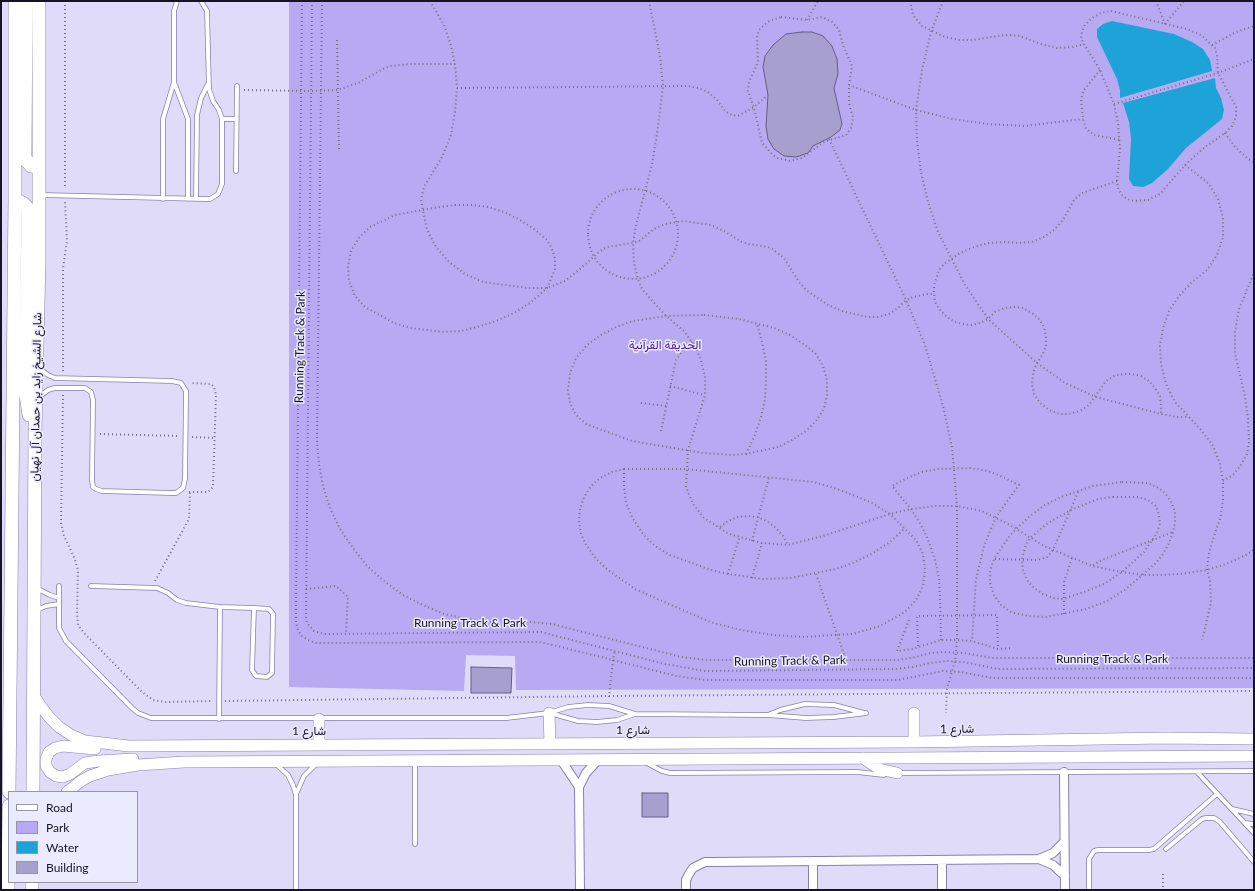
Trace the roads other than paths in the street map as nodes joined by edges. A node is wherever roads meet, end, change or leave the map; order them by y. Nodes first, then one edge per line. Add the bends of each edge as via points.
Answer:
1 (16, 1) edge
2 (26, 1) edge
3 (39, 1) edge
4 (178, 1) edge
5 (201, 1) edge
6 (174, 82) junction
7 (208, 83) junction
8 (237, 88) road end
9 (222, 119) junction
10 (236, 119) junction
11 (38, 167) junction
12 (236, 171) dead end
13 (39, 195) junction
14 (163, 198) junction
15 (188, 199) junction
16 (196, 199) junction
17 (15, 200) junction
18 (37, 364) junction
19 (36, 400) junction
20 (35, 433) junction
21 (34, 586) junction
22 (59, 586) dead end
23 (91, 586) dead end
24 (59, 598) junction
25 (59, 604) junction
26 (220, 607) junction
27 (254, 608) junction
28 (34, 613) junction
29 (32, 693) junction
30 (549, 713) junction
31 (914, 713) dead end
32 (635, 714) junction
33 (768, 715) junction
34 (219, 719) junction
35 (319, 719) junction
36 (1254, 739) edge
37 (914, 742) junction
38 (550, 743) junction
39 (319, 744) junction
40 (129, 746) junction
41 (1254, 756) edge
42 (864, 758) junction
43 (561, 760) junction
44 (642, 760) junction
45 (319, 761) junction
46 (414, 761) junction
47 (597, 761) junction
48 (184, 762) junction
49 (272, 762) junction
50 (1254, 771) edge
51 (1064, 772) junction
52 (1197, 772) junction
53 (897, 773) junction
54 (579, 787) junction
55 (9, 791) edge
56 (33, 791) edge
57 (68, 791) edge
58 (1217, 794) junction
59 (296, 795) junction
60 (1232, 809) junction
61 (1196, 812) junction
62 (1254, 814) edge
63 (1202, 819) junction
64 (1244, 823) junction
65 (1254, 824) edge
66 (1254, 833) edge
67 (1064, 842) junction
68 (415, 844) dead end
69 (1166, 849) dead end
70 (1039, 859) junction
71 (942, 860) junction
72 (813, 861) junction
73 (1254, 862) edge
74 (1065, 876) junction
75 (296, 890) edge
76 (580, 890) edge
77 (686, 890) edge
78 (814, 890) edge
79 (942, 890) edge
80 (1065, 890) edge
81 (1089, 890) edge

1 - 17 main road, شارع الشيخ زايد بن حمدان آل نهيان
2 - 11 main road via 25,156 31,166
3 - 11 main road, شارع الشيخ زايد بن حمدان آل نهيان
4 - 6 lane via 174,11
5 - 7 lane via 207,12
6 - 14 lane via 163,119
6 - 15 lane via 188,119
7 - 9 lane via 210,96
7 - 16 lane via 197,115
8 - 10 lane
9 - 10 lane
9 - 16 lane via 221,189 210,199
10 - 12 lane
11 - 13 main road, شارع الشيخ زايد بن حمدان آل نهيان
13 - 14 lane
13 - 18 main road, شارع الشيخ زايد بن حمدان آل نهيان
14 - 15 lane
15 - 16 lane
17 - 20 main road via 24,203 28,210 26,395
17 - 55 main road, شارع الشيخ زايد بن حمدان آل نهيان
18 - 19 main road, شارع الشيخ زايد بن حمدان آل نهيان
18 - 19 lane via 41,370 55,378 181,383 186,391 185,484 180,491 171,493 96,489 92,480 91,392 85,388 55,388 41,394
19 - 20 main road, شارع الشيخ زايد بن حمدان آل نهيان
20 - 21 main road, شارع الشيخ زايد بن حمدان آل نهيان
21 - 24 lane
21 - 28 main road, شارع الشيخ زايد بن حمدان آل نهيان
22 - 24 lane
23 - 26 lane via 151,587 163,590 181,602
24 - 25 lane
25 - 28 lane via 46,606
25 - 34 lane via 59,628 66,641 138,713 151,718
26 - 27 lane
26 - 34 lane
27 - 27 lane via 252,670 256,676 267,677 272,673 273,614 269,609
28 - 29 main road, شارع الشيخ زايد بن حمدان آل نهيان
29 - 40 street, شارع 1 via 49,717 71,735 85,741
29 - 56 main road, شارع الشيخ زايد بن حمدان آل نهيان
30 - 32 lane via 578,706 598,705
30 - 32 lane via 573,721 597,722 617,720
30 - 35 lane via 506,718
30 - 38 street
31 - 37 street
32 - 33 lane
33 - 33 lane via 806,718 866,713 840,706 818,704 792,706
34 - 35 lane
35 - 39 street
36 - 37 street, شارع 1
37 - 38 street, شارع 1
38 - 39 street, شارع 1
39 - 40 street, شارع 1
40 - 48 street via 111,749 63,746 49,752 46,766 56,776 63,777 85,763 99,761 138,758
41 - 42 street
42 - 44 street
42 - 53 street via 879,769
43 - 46 street
43 - 47 street
43 - 54 street
44 - 47 street
44 - 53 lane via 670,773
45 - 46 street
45 - 49 street
45 - 59 lane via 304,776
46 - 68 lane
47 - 54 street via 586,773
48 - 49 street
48 - 57 street via 108,770 90,776
49 - 59 lane via 288,775
50 - 52 lane
51 - 52 lane
51 - 53 lane
51 - 67 street
52 - 58 lane
54 - 76 street
58 - 60 lane
58 - 61 lane
59 - 75 lane
60 - 62 lane
60 - 64 lane
61 - 63 lane
61 - 81 lane via 1152,850 1094,851 1089,859
63 - 69 lane
63 - 73 lane via 1217,819
64 - 65 lane
64 - 66 lane
67 - 70 street via 1053,852
67 - 74 street
70 - 71 street
70 - 74 street via 1053,865
71 - 72 street
71 - 79 street
72 - 77 street via 705,862 693,868 686,880
72 - 78 street
74 - 80 street

